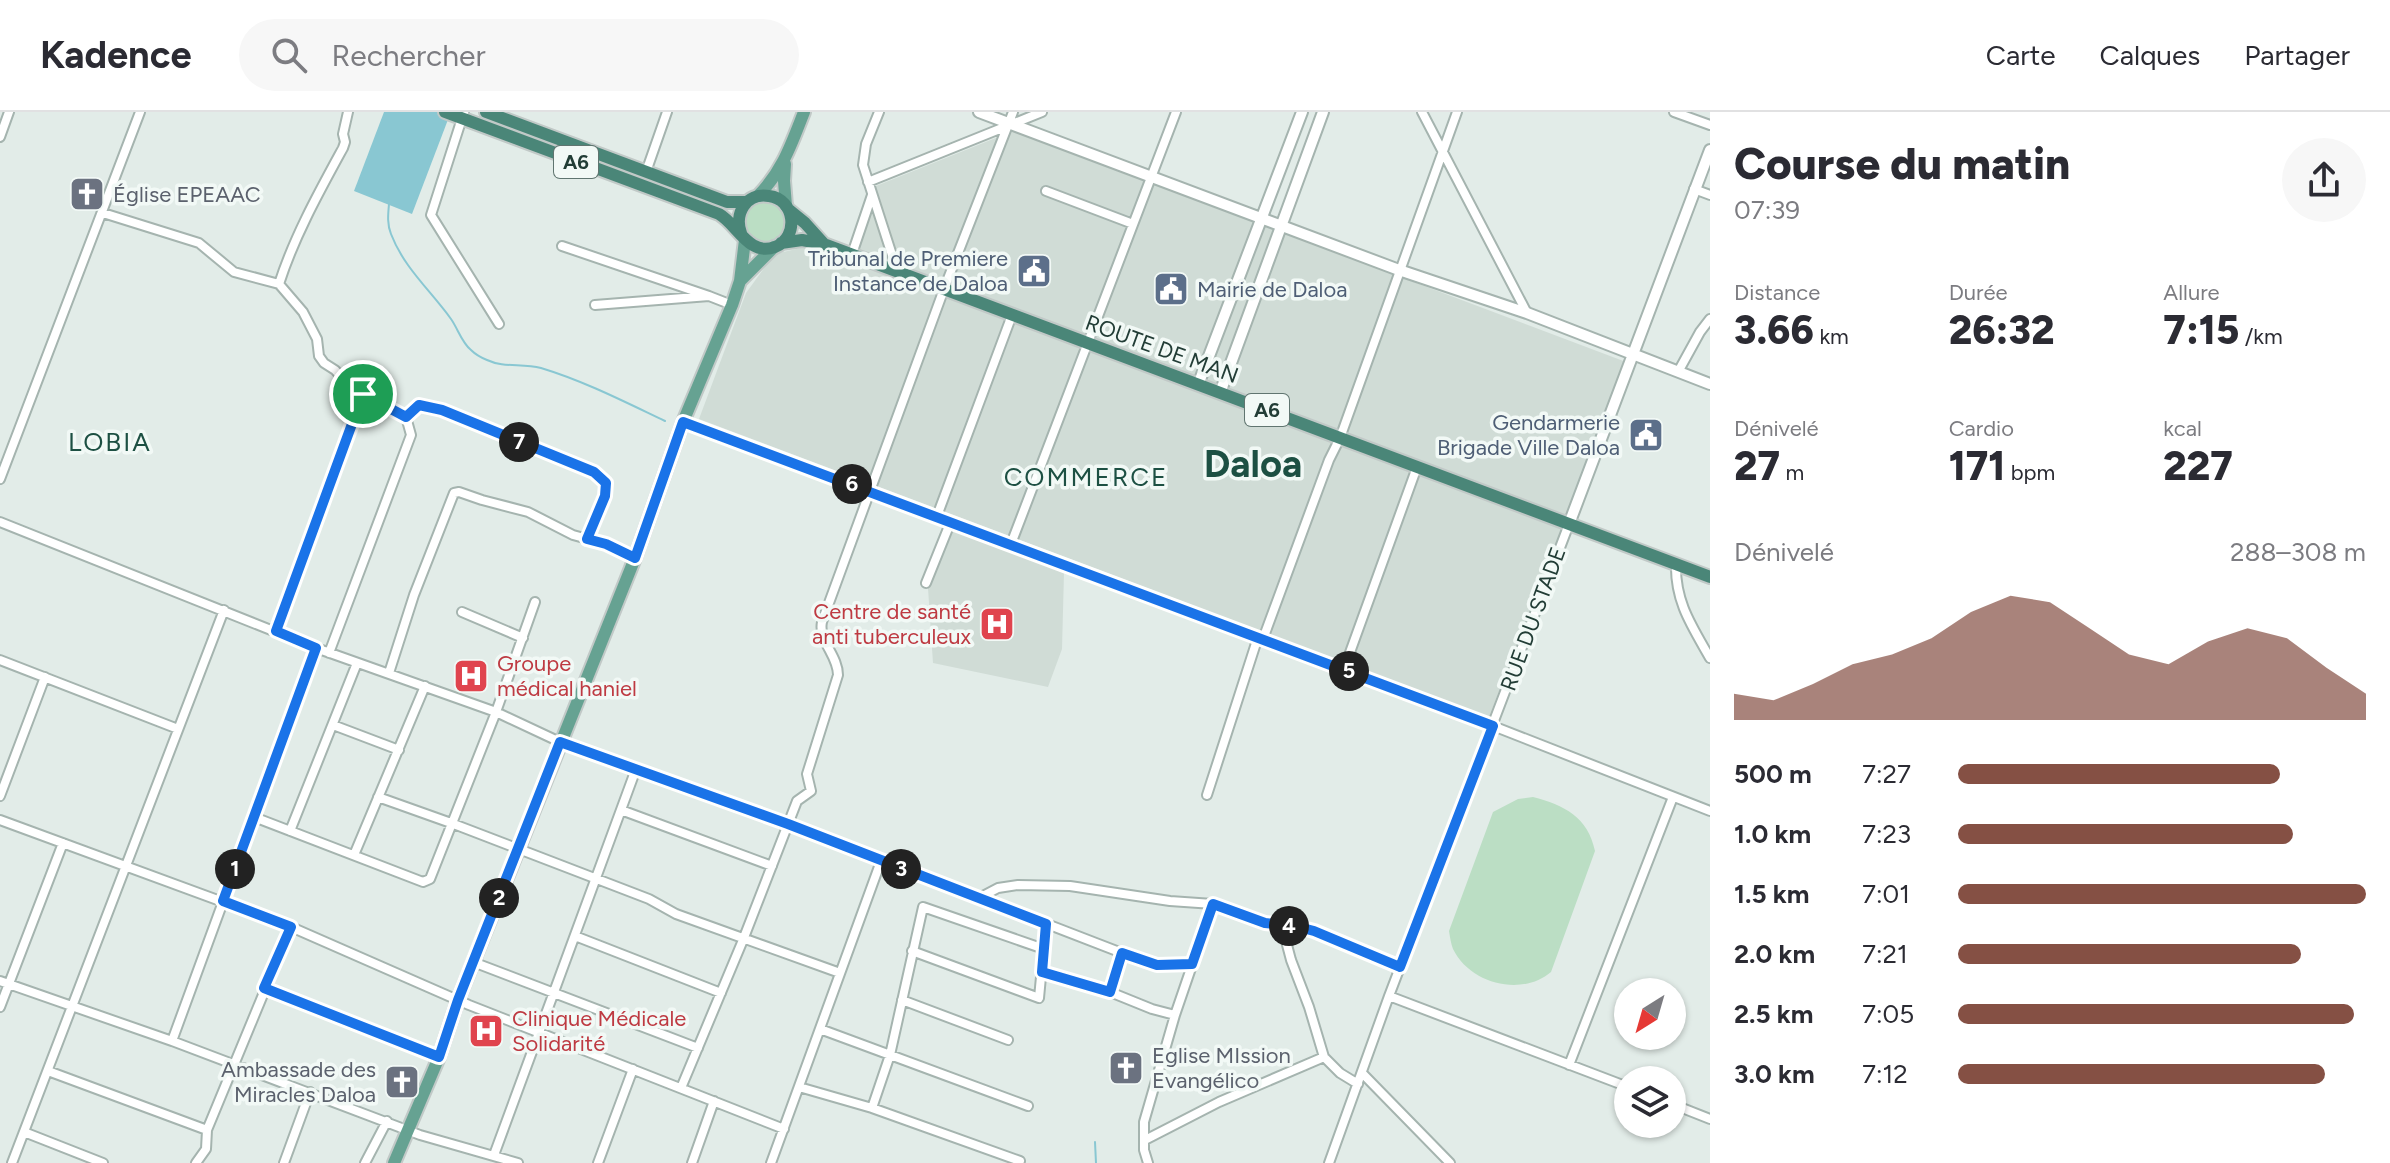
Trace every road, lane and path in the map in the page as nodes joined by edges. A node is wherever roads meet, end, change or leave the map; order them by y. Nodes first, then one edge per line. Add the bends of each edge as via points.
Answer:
1 (9, 112) edge
2 (140, 112) edge
3 (348, 112) edge
4 (445, 112) edge
5 (486, 112) edge
6 (667, 112) edge
7 (804, 112) edge
8 (879, 112) edge
9 (979, 112) edge
10 (1013, 112) edge
11 (1042, 112) edge
12 (1176, 112) edge
13 (1302, 112) edge
14 (1323, 112) edge
15 (1422, 112) edge
16 (1457, 112) edge
17 (1674, 112) edge
18 (464, 115) edge
19 (1009, 124) junction
20 (1710, 125) edge
21 (0, 137) edge
22 (1710, 150) edge
23 (1442, 151) junction
24 (785, 160) junction
25 (646, 172) junction
26 (1151, 176) junction
27 (868, 182) junction
28 (1694, 189) junction
29 (1046, 191) dead end
30 (872, 195) junction
31 (1710, 195) edge
32 (752, 199) junction
33 (788, 208) junction
34 (103, 213) junction
35 (1262, 218) junction
36 (1133, 224) junction
37 (1282, 225) junction
38 (743, 236) junction
39 (824, 244) junction
40 (777, 245) junction
41 (562, 246) dead end
42 (853, 250) junction
43 (894, 270) junction
44 (1399, 270) junction
45 (740, 281) junction
46 (279, 284) junction
47 (944, 289) junction
48 (709, 296) junction
49 (595, 305) dead end
50 (732, 305) junction
51 (1527, 313) junction
52 (1012, 315) junction
53 (1710, 319) edge
54 (499, 324) dead end
55 (1087, 343) junction
56 (1634, 355) junction
57 (1678, 372) junction
58 (1710, 384) edge
59 (1198, 385) junction
60 (1220, 393) junction
61 (363, 394) junction
62 (406, 417) junction
63 (683, 422) junction
64 (1340, 438) junction
65 (1417, 467) junction
66 (0, 479) edge
67 (870, 490) junction
68 (937, 516) junction
69 (951, 521) junction
70 (0, 522) edge
71 (1569, 524) junction
72 (587, 539) junction
73 (1011, 544) junction
74 (635, 558) junction
75 (1676, 564) junction
76 (1710, 577) edge
77 (926, 583) dead end
78 (535, 602) dead end
79 (224, 610) junction
80 (462, 612) dead end
81 (276, 631) junction
82 (523, 638) junction
83 (1260, 638) junction
84 (316, 648) junction
85 (329, 653) junction
86 (1710, 658) edge
87 (0, 660) edge
88 (357, 663) junction
89 (1344, 669) junction
90 (389, 673) junction
91 (45, 677) junction
92 (425, 686) junction
93 (496, 712) junction
94 (333, 725) junction
95 (1493, 726) junction
96 (178, 729) junction
97 (560, 742) junction
98 (399, 750) junction
99 (636, 769) junction
100 (1207, 795) dead end
101 (0, 796) edge
102 (378, 797) junction
103 (1673, 797) junction
104 (621, 810) junction
105 (1710, 811) edge
106 (254, 817) junction
107 (0, 820) edge
108 (451, 823) junction
109 (788, 824) junction
110 (290, 831) junction
111 (63, 843) junction
112 (519, 848) junction
113 (354, 855) junction
114 (881, 861) junction
115 (127, 866) junction
116 (772, 866) junction
117 (596, 879) junction
118 (979, 898) junction
119 (223, 901) junction
120 (1213, 904) junction
121 (1046, 924) junction
122 (1282, 926) junction
123 (291, 927) junction
124 (575, 936) junction
125 (743, 940) junction
126 (1044, 949) junction
127 (912, 951) junction
128 (1122, 953) junction
129 (473, 962) junction
130 (1192, 964) junction
131 (1400, 967) junction
132 (1042, 972) junction
133 (840, 973) junction
134 (4, 983) edge
135 (264, 988) junction
136 (1110, 992) junction
137 (554, 993) junction
138 (721, 993) junction
139 (1389, 996) junction
140 (458, 1000) junction
141 (902, 1000) junction
142 (72, 1006) junction
143 (0, 1007) edge
144 (1175, 1015) junction
145 (820, 1029) junction
146 (540, 1031) junction
147 (1008, 1040) dead end
148 (172, 1041) junction
149 (698, 1048) junction
150 (890, 1055) junction
151 (439, 1057) junction
152 (1324, 1057) junction
153 (233, 1064) junction
154 (1569, 1065) junction
155 (633, 1069) junction
156 (48, 1071) junction
157 (1362, 1073) junction
158 (1614, 1082) edge
159 (1358, 1084) junction
160 (799, 1087) junction
161 (681, 1088) junction
162 (310, 1092) junction
163 (714, 1101) junction
164 (1028, 1106) dead end
165 (872, 1108) junction
166 (1686, 1110) edge
167 (1710, 1119) edge
168 (387, 1121) junction
169 (407, 1129) junction
170 (784, 1129) junction
171 (207, 1130) junction
172 (24, 1132) junction
173 (1145, 1140) junction
174 (494, 1155) junction
175 (14, 1159) edge
176 (1020, 1161) edge
177 (25, 1163) edge
178 (103, 1163) edge
179 (196, 1163) edge
180 (284, 1163) edge
181 (365, 1163) edge
182 (394, 1163) edge
183 (518, 1163) edge
184 (598, 1163) edge
185 (692, 1163) edge
186 (771, 1163) edge
187 (1148, 1163) edge
188 (1329, 1163) edge
189 (1450, 1163) edge

1 - 21 street
2 - 34 street
3 - 46 street via 343,148
4 - 18 highway, A6
5 - 25 highway, A6
6 - 25 street
7 - 24 main road
8 - 27 street via 866,144 863,165
9 - 19 street
10 - 19 street
11 - 19 street
12 - 26 street
13 - 35 street
14 - 37 street
15 - 23 street
16 - 23 street
17 - 20 street
18 - 38 highway, A6 via 719,214
18 - 54 street via 431,215
19 - 26 street
19 - 27 street
19 - 47 street
22 - 28 street
23 - 44 street
23 - 51 street
24 - 32 main road
24 - 33 main road
25 - 32 highway, A6 via 727,202
26 - 35 street
26 - 36 street
27 - 30 street
28 - 31 street
28 - 56 street
29 - 36 street
30 - 42 street
30 - 43 street
32 - 33 highway via 776,198
32 - 38 highway via 739,216
33 - 39 highway, A6
33 - 40 highway via 790,231
34 - 46 street via 199,243 234,272
34 - 66 street
35 - 37 street
35 - 59 street
36 - 55 street
37 - 44 street
37 - 60 street
38 - 40 highway via 758,247
38 - 45 main road
39 - 40 highway, A6 via 802,240
39 - 42 highway, ROUTE DE MAN / A6
40 - 45 main road
41 - 48 street
42 - 43 highway, ROUTE DE MAN / A6
43 - 47 highway, ROUTE DE MAN / A6
44 - 51 street
44 - 64 street
45 - 50 main road
46 - 61 street via 303,312 324,363
47 - 52 highway, ROUTE DE MAN / A6
47 - 67 street
48 - 49 street
48 - 50 street
50 - 63 main road
51 - 56 street
52 - 55 highway, ROUTE DE MAN / A6
52 - 68 street
53 - 57 street
55 - 59 highway, ROUTE DE MAN / A6
55 - 73 street
56 - 57 street
56 - 71 street
57 - 58 street
59 - 60 highway, ROUTE DE MAN / A6
60 - 64 highway, ROUTE DE MAN / A6
61 - 62 street
61 - 81 street
62 - 72 street via 419,405 442,410 594,472 606,483 605,496
62 - 85 street via 411,435
63 - 67 street
63 - 74 main road
64 - 65 highway, ROUTE DE MAN / A6
64 - 83 street
65 - 71 highway, ROUTE DE MAN / A6
65 - 89 street
67 - 68 street
67 - 109 street via 821,628 838,675 807,774 811,791 797,801
68 - 69 street
69 - 73 street
69 - 77 street
70 - 79 street
71 - 75 highway, ROUTE DE MAN / A6
71 - 95 street, RUE DU STADE
72 - 74 street
72 - 90 street via 528,512 454,493
73 - 83 street
74 - 97 main road
75 - 76 highway, ROUTE DE MAN / A6
75 - 86 street via 1675,584
78 - 82 street
79 - 81 street
79 - 96 street
80 - 82 street
81 - 84 street
82 - 93 street
83 - 89 street
83 - 100 street
84 - 85 street
84 - 106 street
85 - 88 street
87 - 91 street
88 - 90 street
88 - 94 street
89 - 95 street
90 - 92 street
91 - 96 street
91 - 101 street
92 - 93 street
92 - 98 street
93 - 97 street
93 - 108 street
94 - 98 street
94 - 110 street
95 - 103 street
95 - 131 street, RUE DU STADE
96 - 115 street
97 - 99 street
97 - 112 main road
98 - 102 street
99 - 104 street
99 - 109 street
102 - 108 street
102 - 113 street
103 - 105 street
103 - 154 street
104 - 116 street
104 - 117 street
106 - 110 street
106 - 119 street
107 - 111 street
108 - 112 street
108 - 113 street via 434,871 423,882
109 - 114 street
109 - 116 street
110 - 113 street
111 - 115 street
111 - 134 street
112 - 117 street
112 - 129 main road
114 - 118 street
114 - 133 street
115 - 119 street
115 - 142 street
116 - 125 street
117 - 124 street
117 - 125 street
118 - 120 street via 1018,885 1070,886
118 - 121 street
119 - 123 street
119 - 148 street
120 - 122 street
120 - 130 street
121 - 126 street
121 - 128 street
122 - 131 street via 1314,931
122 - 152 street
123 - 135 street
123 - 140 street
124 - 137 street
124 - 138 street
125 - 133 street
125 - 138 street
126 - 127 street via 924,907
126 - 132 street
127 - 132 street via 1037,998
127 - 141 street
128 - 130 street via 1157,965
128 - 136 street
129 - 137 street
129 - 140 main road
130 - 144 street
131 - 139 street, RUE DU STADE
132 - 136 street
133 - 145 street
134 - 142 street
134 - 143 street
135 - 151 street
135 - 153 street
136 - 144 street
137 - 146 street
137 - 149 street
138 - 149 street
139 - 154 street
139 - 157 street, RUE DU STADE
140 - 146 street
140 - 151 main road
141 - 147 street
141 - 150 street
142 - 148 street
142 - 156 street
144 - 173 street via 1144,1122
145 - 150 street
145 - 160 street
146 - 155 street
146 - 174 street
148 - 153 street
149 - 161 street
150 - 164 street
150 - 165 street
151 - 169 main road
152 - 159 street
152 - 173 street
153 - 162 street
153 - 171 street
154 - 158 street
155 - 161 street
155 - 184 street
156 - 171 street
156 - 172 street
157 - 159 street, RUE DU STADE
157 - 189 street
159 - 188 street, RUE DU STADE
160 - 165 street
160 - 170 street
161 - 163 street
162 - 168 street
162 - 180 street
163 - 170 street
163 - 185 street
165 - 176 street
166 - 167 street
168 - 169 street
168 - 181 street
169 - 174 street
169 - 182 main road
170 - 186 street
171 - 179 street via 206,1149
172 - 175 street
172 - 178 street
173 - 187 street
174 - 183 street
175 - 177 street

